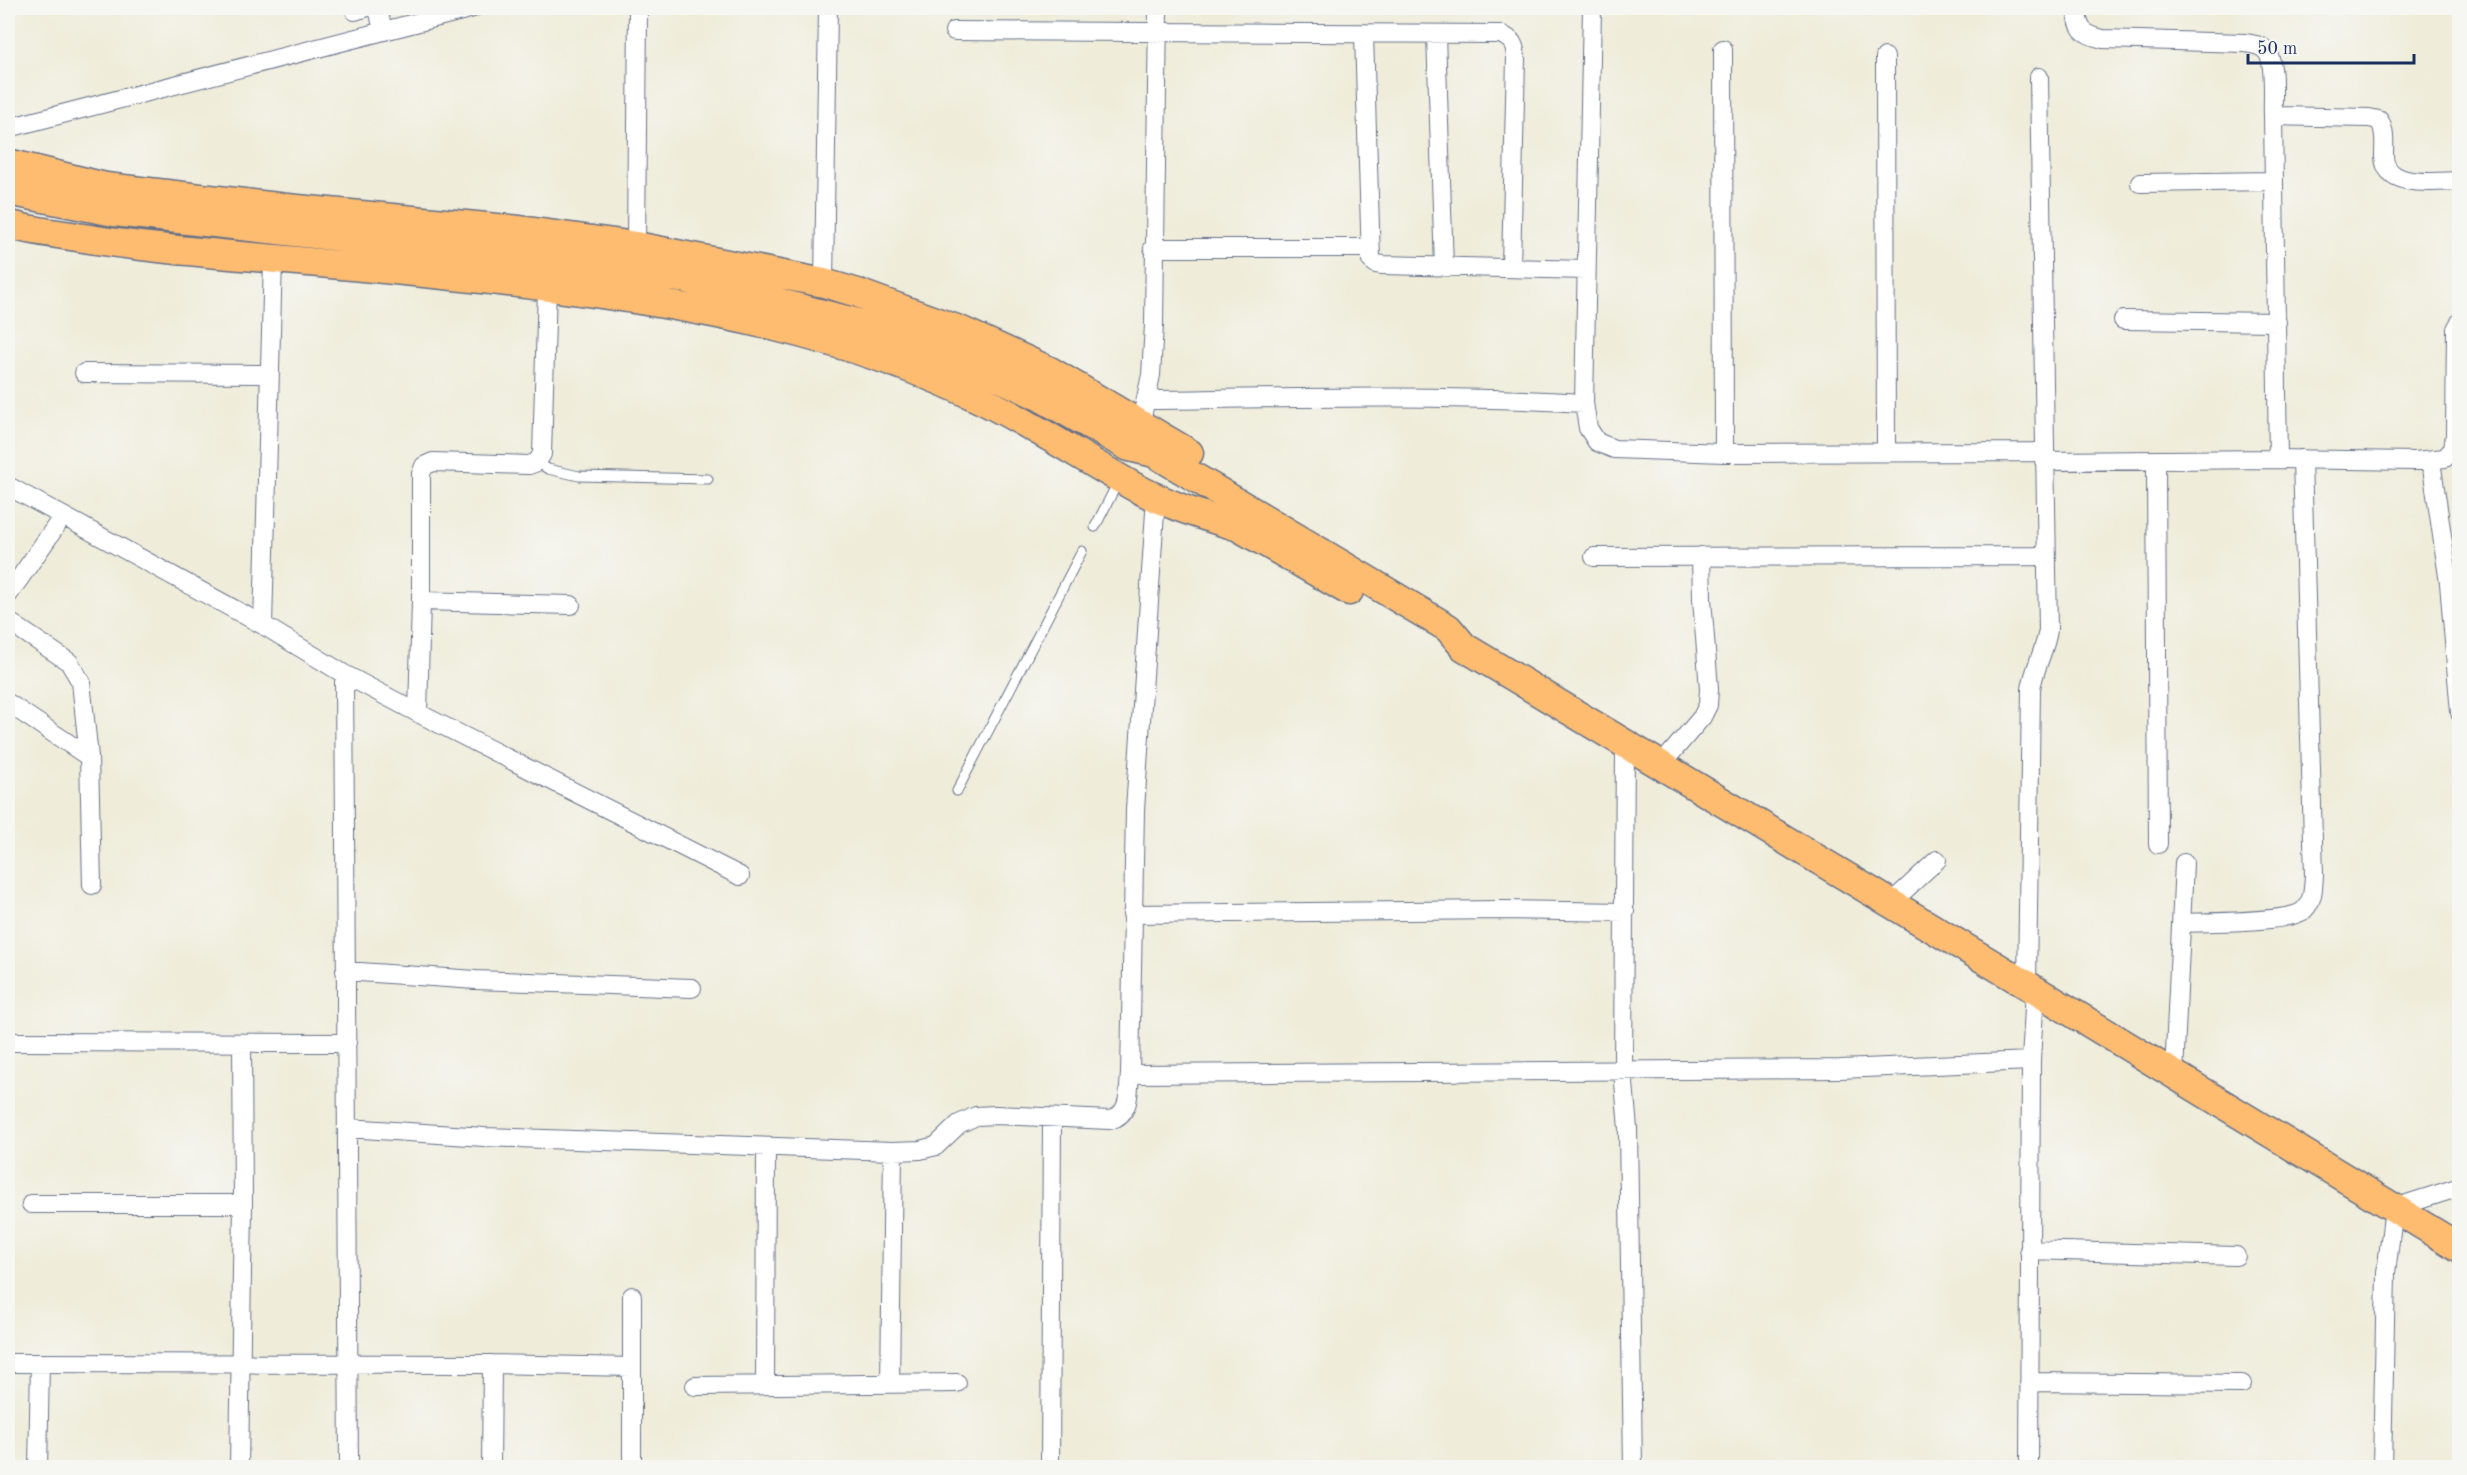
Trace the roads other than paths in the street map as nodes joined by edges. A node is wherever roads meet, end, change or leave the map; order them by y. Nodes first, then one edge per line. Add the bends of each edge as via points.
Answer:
1 (378, 8) edge
2 (473, 8) edge
3 (638, 8) edge
4 (828, 8) edge
5 (1158, 8) edge
6 (1592, 8) edge
7 (2076, 8) edge
8 (383, 31) junction
9 (954, 31) dead end
10 (1158, 34) junction
11 (1364, 35) junction
12 (1436, 35) junction
13 (1723, 50) dead end
14 (1885, 57) dead end
15 (2039, 77) dead end
16 (2273, 116) junction
17 (8, 128) edge
18 (8, 163) edge
19 (2274, 181) junction
20 (2460, 181) edge
21 (2140, 183) dead end
22 (8, 191) edge
23 (8, 224) edge
24 (636, 246) junction
25 (1154, 248) junction
26 (1370, 248) junction
27 (273, 259) junction
28 (1444, 267) junction
29 (1511, 267) junction
30 (1586, 270) junction
31 (824, 283) junction
32 (547, 288) junction
33 (2123, 320) dead end
34 (2277, 322) junction
35 (2460, 322) edge
36 (84, 373) dead end
37 (270, 374) junction
38 (1584, 403) junction
39 (1139, 423) junction
40 (1887, 452) junction
41 (1724, 453) junction
42 (2043, 456) junction
43 (2278, 459) junction
44 (2302, 459) junction
45 (2156, 460) junction
46 (2432, 461) junction
47 (537, 462) junction
48 (1120, 478) junction
49 (708, 479) dead end
50 (8, 486) edge
51 (1156, 497) junction
52 (63, 516) junction
53 (1245, 518) junction
54 (2450, 520) edge
55 (1095, 527) dead end
56 (1082, 551) dead end
57 (1701, 556) junction
58 (2047, 556) junction
59 (1594, 557) dead end
60 (8, 595) edge
61 (421, 601) junction
62 (571, 605) dead end
63 (8, 621) edge
64 (263, 625) junction
65 (2458, 657) edge
66 (344, 674) junction
67 (8, 703) edge
68 (2460, 713) edge
69 (418, 714) junction
70 (1625, 743) junction
71 (89, 757) junction
72 (1661, 765) junction
73 (957, 791) dead end
74 (2158, 844) dead end
75 (1937, 860) dead end
76 (2184, 863) dead end
77 (740, 876) dead end
78 (92, 885) dead end
79 (1891, 903) junction
80 (1625, 912) junction
81 (1132, 914) junction
82 (2181, 923) junction
83 (345, 971) junction
84 (692, 988) dead end
85 (2031, 988) junction
86 (8, 1042) edge
87 (242, 1042) junction
88 (347, 1042) junction
89 (2031, 1061) junction
90 (1623, 1071) junction
91 (1130, 1074) junction
92 (2174, 1074) junction
93 (1052, 1119) junction
94 (348, 1128) junction
95 (766, 1147) junction
96 (892, 1151) junction
97 (2460, 1187) edge
98 (31, 1204) dead end
99 (243, 1204) junction
100 (2394, 1208) junction
101 (2460, 1248) edge
102 (2030, 1250) junction
103 (2236, 1256) dead end
104 (632, 1296) dead end
105 (8, 1364) edge
106 (40, 1364) junction
107 (349, 1364) junction
108 (492, 1364) junction
109 (241, 1365) junction
110 (632, 1367) junction
111 (2028, 1382) junction
112 (957, 1383) dead end
113 (890, 1384) junction
114 (2242, 1384) dead end
115 (765, 1385) junction
116 (695, 1386) dead end
117 (38, 1467) edge
118 (239, 1467) edge
119 (349, 1467) edge
120 (491, 1467) edge
121 (632, 1467) edge
122 (1050, 1467) edge
123 (1633, 1467) edge
124 (2029, 1467) edge
125 (2382, 1467) edge

1 - 8 street
2 - 8 street
3 - 24 street
4 - 31 street
5 - 10 street
6 - 30 street
7 - 16 street via 2079,25 2088,35 2103,39 2258,45 2267,51 2271,62
8 - 17 street
9 - 10 street
10 - 11 street
10 - 25 street
11 - 12 street
11 - 26 street
12 - 28 street
12 - 29 street via 1500,34 1510,38 1515,46
13 - 41 street
14 - 40 street
15 - 42 street
16 - 19 street
16 - 20 street via 2379,120 2389,172 2415,181
18 - 24 main road via 106,187 520,230
19 - 21 street
19 - 34 street
22 - 39 main road via 114,212 551,260 686,279 870,326 965,361 1039,396
23 - 27 main road via 122,244
24 - 31 main road
25 - 26 street
25 - 39 street via 1151,375
26 - 28 street via 1371,260 1376,264
27 - 32 main road
27 - 37 street
28 - 29 street
29 - 30 street
30 - 38 street
31 - 39 main road via 962,331 1050,371
32 - 47 street via 542,454
32 - 48 main road via 666,306 830,341 928,374 986,402
33 - 34 street
34 - 43 street
35 - 46 street via 2456,329 2453,448 2445,458
36 - 37 street
37 - 64 street
38 - 39 street via 1422,397
38 - 41 street via 1588,428 1597,441 1614,448
39 - 53 main road via 1144,468
40 - 41 street
40 - 42 street
42 - 45 street
42 - 58 street
43 - 44 street
43 - 45 street
44 - 46 street
44 - 82 street via 2313,896 2304,910 2285,918
45 - 74 street
46 - 54 street
47 - 49 lane via 548,469 579,476
47 - 61 street via 433,462 424,466
48 - 51 main road
48 - 55 lane
50 - 52 street
51 - 53 main road via 1199,515
51 - 81 street
52 - 60 street
52 - 64 street
53 - 70 main road via 1372,593 1437,642 1464,647
54 - 65 street
56 - 73 lane
57 - 58 street
57 - 59 street
57 - 72 street via 1708,705
58 - 85 street via 2047,638 2031,689
61 - 62 street
61 - 69 street
63 - 71 street via 69,662 81,682
64 - 66 street
65 - 68 street
66 - 69 street
66 - 83 street
67 - 71 street
69 - 77 street
70 - 72 main road
70 - 80 street
71 - 78 street
72 - 79 main road
75 - 79 street
76 - 82 street
79 - 85 main road
80 - 81 street
80 - 90 street
81 - 91 street
82 - 92 street
83 - 84 street
83 - 88 street
85 - 89 street
85 - 92 main road
86 - 87 street
87 - 88 street
87 - 99 street
88 - 94 street
89 - 90 street via 1840,1069
89 - 102 street
90 - 91 street
90 - 123 street via 1628,1140
91 - 93 street via 1125,1110 1120,1117
92 - 100 main road
93 - 96 street via 976,1116 959,1124 936,1146
93 - 122 street
94 - 95 street
94 - 107 street
95 - 96 street
95 - 115 street
96 - 113 street
97 - 100 street
98 - 99 street
99 - 109 street
100 - 101 main road
100 - 125 street via 2386,1273
102 - 103 street
102 - 111 street
104 - 110 street
105 - 106 street
106 - 109 street
106 - 117 street
107 - 108 street
107 - 109 street
107 - 119 street
108 - 110 street
108 - 120 street
109 - 118 street
110 - 121 street
111 - 114 street
111 - 124 street
112 - 113 street
113 - 115 street
115 - 116 street

